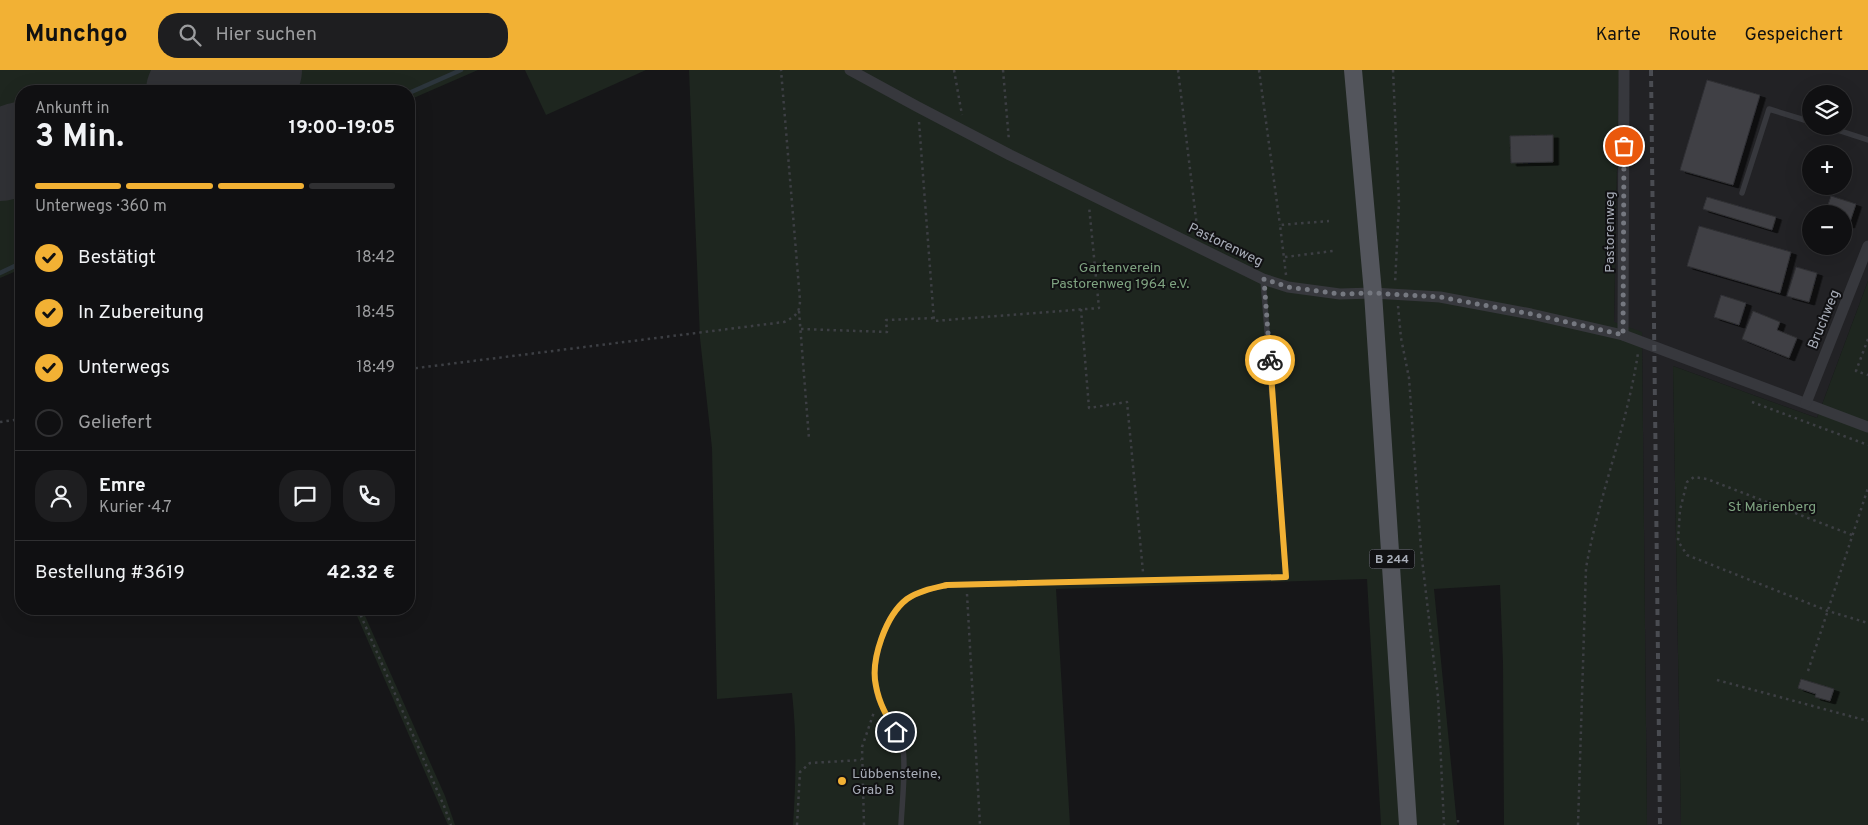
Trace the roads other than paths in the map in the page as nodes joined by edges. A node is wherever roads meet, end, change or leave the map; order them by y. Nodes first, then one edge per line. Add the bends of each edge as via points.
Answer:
1 (850, 70) edge
2 (1353, 70) edge
3 (1624, 70) edge
4 (1802, 119) edge
5 (1852, 135) edge
6 (1868, 140) edge
7 (1742, 193) dead end
8 (1868, 246) edge
9 (1264, 279) junction
10 (1373, 293) junction
11 (1623, 335) junction
12 (1806, 403) junction
13 (1868, 427) edge
14 (901, 825) edge
15 (1408, 825) edge

1 - 9 street, Pastorenweg via 1010,155
2 - 10 main road, B 244
3 - 11 street, Pastorenweg
4 - 7 lane via 1769,108
5 - 6 lane
8 - 12 street, Bruchweg
9 - 10 street, Pastorenweg via 1288,287 1340,294
9 - 14 lane via 1286,577 947,585 907,600 896,610 878,648 875,684 878,698 903,747
10 - 11 street, Pastorenweg via 1476,303
10 - 15 main road, B 244
11 - 12 street, Pastorenweg
12 - 13 street, Pastorenweg

